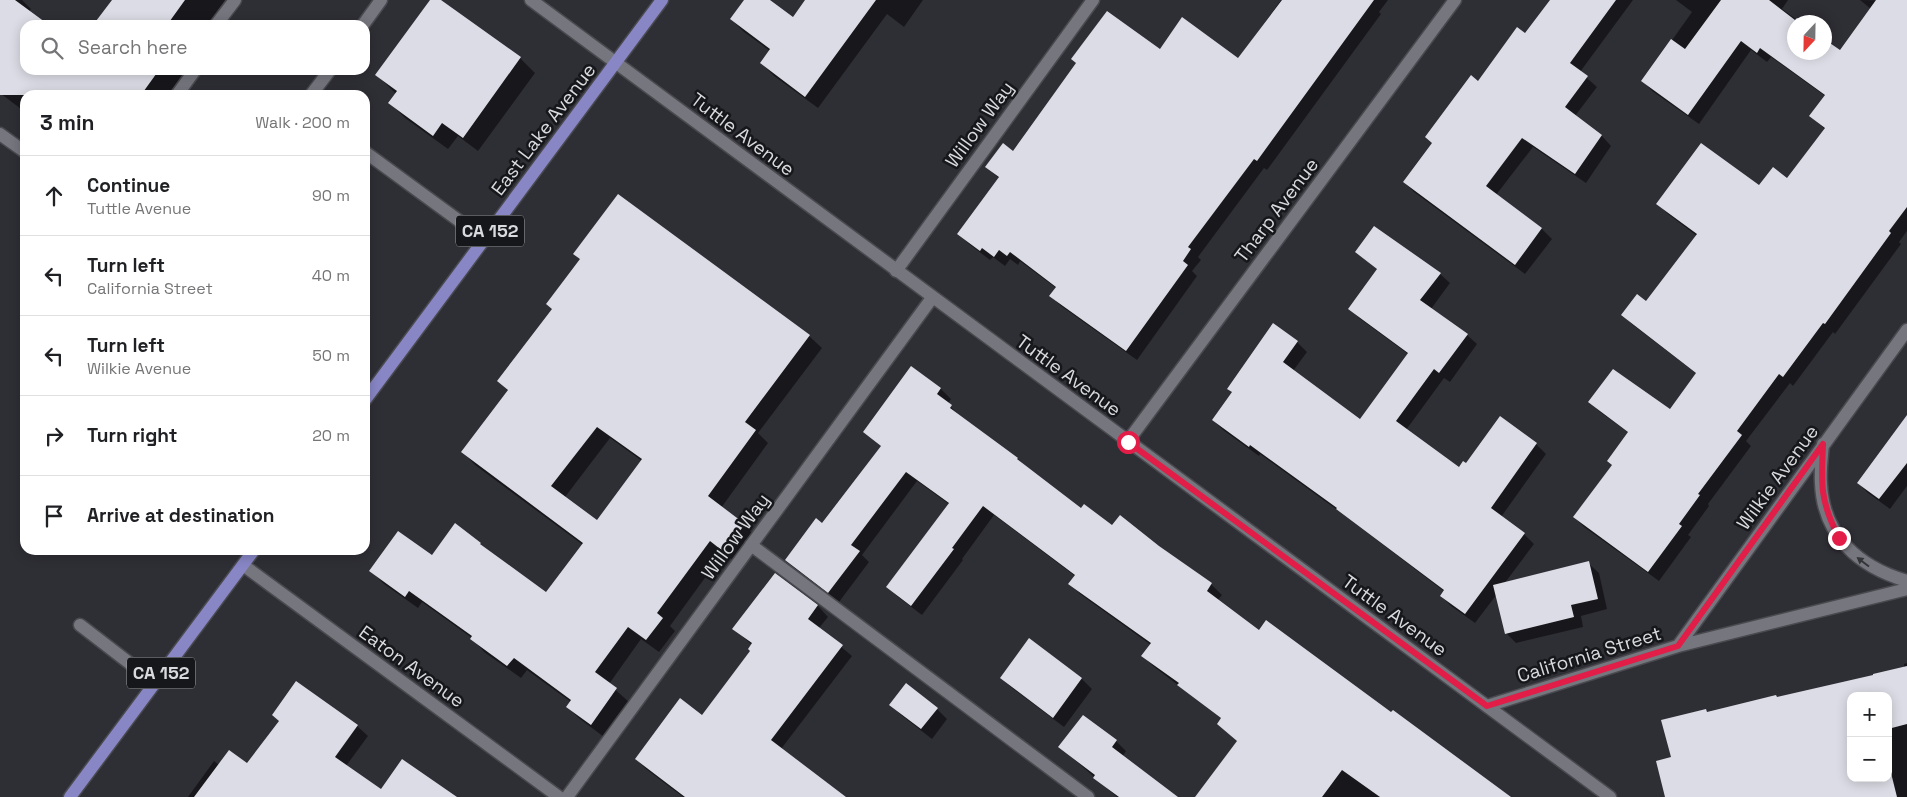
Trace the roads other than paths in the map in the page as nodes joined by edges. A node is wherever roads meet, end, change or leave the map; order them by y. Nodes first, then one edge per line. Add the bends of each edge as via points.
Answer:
1 (235, 0) edge
2 (381, 0) edge
3 (531, 0) edge
4 (662, 0) edge
5 (1093, 0) edge
6 (1455, 0) edge
7 (220, 20) edge
8 (367, 20) edge
9 (615, 63) junction
10 (191, 75) edge
11 (326, 75) edge
12 (181, 90) edge
13 (315, 90) edge
14 (0, 134) edge
15 (20, 148) edge
16 (370, 156) edge
17 (484, 239) junction
18 (896, 271) junction
19 (932, 298) junction
20 (1907, 330) edge
21 (370, 393) edge
22 (1128, 442) junction
23 (1823, 444) junction
24 (752, 545) junction
25 (250, 555) edge
26 (243, 565) junction
27 (1907, 581) edge
28 (1907, 589) edge
29 (80, 625) dead end
30 (1678, 646) junction
31 (154, 682) junction
32 (1487, 706) junction
33 (70, 797) edge
34 (559, 797) edge
35 (567, 797) edge
36 (1088, 797) edge
37 (1610, 797) edge

1 - 7 street
2 - 8 street
3 - 9 street, Tuttle Avenue
4 - 9 main road, East Lake Avenue / CA 152
5 - 18 street, Willow Way
6 - 22 street, Tharp Avenue
9 - 17 main road, East Lake Avenue / CA 152
9 - 18 street, Tuttle Avenue
10 - 12 street
11 - 13 street
14 - 15 street
16 - 17 street
17 - 21 main road, East Lake Avenue / CA 152
18 - 19 street, Tuttle Avenue
19 - 22 street, Tuttle Avenue
19 - 24 street, Willow Way
20 - 23 street, Wilkie Avenue
22 - 32 street, Tuttle Avenue
27 -> 23 street via 1869,566 1852,554 1839,538 1822,493
23 - 30 street, Wilkie Avenue
24 - 35 street, Willow Way
24 - 36 street
25 - 26 main road, CA 152
26 - 31 main road, CA 152
26 - 34 street, Eaton Avenue
28 - 30 street, California Street
29 - 31 street
30 - 32 street, California Street
31 - 33 main road, CA 152
32 - 37 street, Tuttle Avenue

